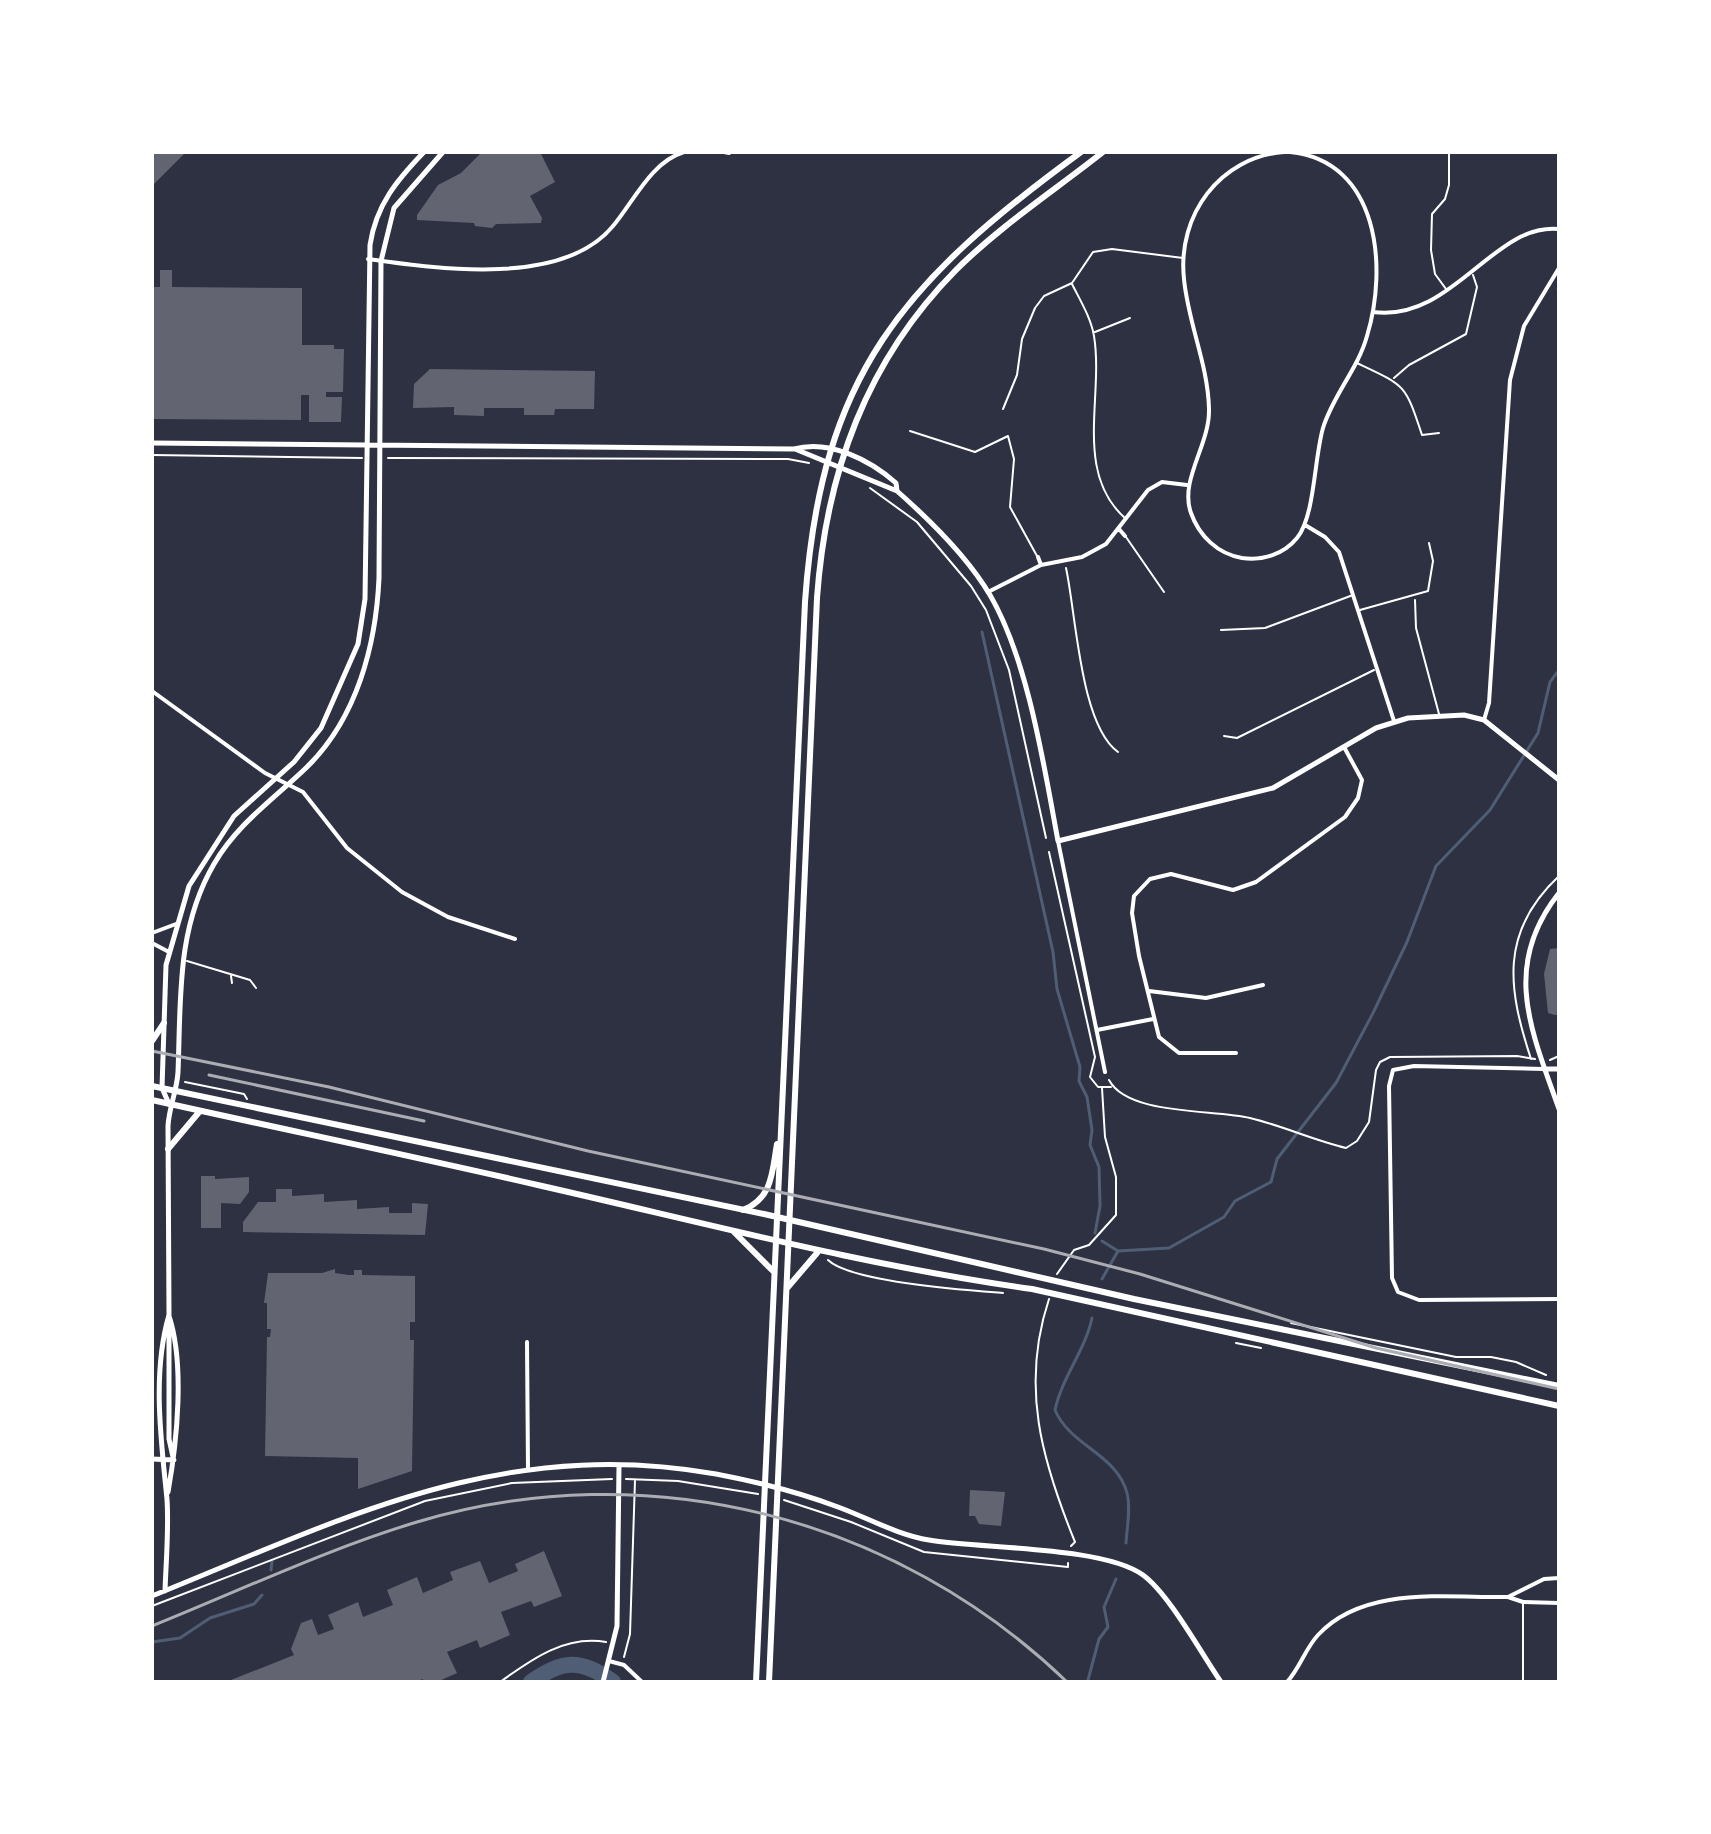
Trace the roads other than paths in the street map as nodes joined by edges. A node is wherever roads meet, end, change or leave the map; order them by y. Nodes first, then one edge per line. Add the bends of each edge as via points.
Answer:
1 (424, 152) edge
2 (443, 152) edge
3 (684, 152) edge
4 (1081, 152) edge
5 (1103, 152) edge
6 (1284, 152) edge
7 (1290, 152) edge
8 (1449, 152) edge
9 (1559, 229) edge
10 (1184, 258) junction
11 (368, 259) junction
12 (381, 261) junction
13 (1559, 268) edge
14 (1472, 272) junction
15 (1072, 283) junction
16 (1447, 291) junction
17 (1373, 312) junction
18 (1130, 318) dead end
19 (1094, 333) junction
20 (1356, 362) junction
21 (1394, 378) junction
22 (1003, 409) dead end
23 (910, 431) dead end
24 (1439, 433) dead end
25 (152, 443) edge
26 (367, 445) junction
27 (381, 446) junction
28 (794, 449) junction
29 (1187, 485) junction
30 (897, 491) junction
31 (1126, 519) junction
32 (1305, 525) junction
33 (1119, 529) junction
34 (1125, 536) joint
35 (1429, 543) dead end
36 (1038, 557) joint
37 (1064, 560) junction
38 (1041, 565) junction
39 (1066, 568) joint
40 (988, 592) junction
41 (1164, 592) dead end
42 (1353, 595) junction
43 (1415, 598) junction
44 (1359, 611) junction
45 (1221, 630) dead end
46 (1377, 669) junction
47 (152, 691) edge
48 (1440, 715) junction
49 (1484, 720) junction
50 (1394, 721) junction
51 (1224, 736) dead end
52 (1344, 747) junction
53 (1118, 752) dead end
54 (278, 777) junction
55 (1559, 780) edge
56 (289, 784) junction
57 (1058, 841) junction
58 (1559, 893) edge
59 (176, 924) junction
60 (152, 933) edge
61 (515, 939) dead end
62 (152, 943) edge
63 (169, 952) junction
64 (182, 959) junction
65 (231, 974) junction
66 (232, 983) dead end
67 (1263, 985) dead end
68 (256, 988) dead end
69 (1149, 991) junction
70 (1153, 1019) junction
71 (164, 1023) junction
72 (1097, 1030) junction
73 (152, 1041) edge
74 (1236, 1053) dead end
75 (1544, 1069) junction
76 (1559, 1069) edge
77 (1105, 1072) road end
78 (152, 1086) edge
79 (162, 1088) junction
80 (175, 1091) junction
81 (152, 1100) edge
82 (169, 1104) junction
83 (1559, 1109) edge
84 (200, 1111) junction
85 (782, 1129) junction
86 (168, 1149) junction
87 (743, 1210) junction
88 (776, 1217) junction
89 (790, 1221) junction
90 (734, 1232) junction
91 (775, 1242) junction
92 (789, 1246) junction
93 (821, 1253) junction
94 (773, 1271) junction
95 (788, 1287) junction
96 (1559, 1299) edge
97 (169, 1315) junction
98 (527, 1342) dead end
99 (1559, 1386) edge
100 (1559, 1406) edge
101 (152, 1459) edge
102 (161, 1460) junction
103 (174, 1460) junction
104 (619, 1466) junction
105 (528, 1470) junction
106 (167, 1500) junction
107 (1559, 1578) edge
108 (165, 1591) junction
109 (152, 1596) edge
110 (1508, 1597) junction
111 (1523, 1602) junction
112 (1559, 1603) edge
113 (606, 1642) dead end
114 (609, 1661) junction
115 (500, 1682) edge
116 (603, 1682) edge
117 (642, 1682) edge
118 (756, 1682) edge
119 (769, 1682) edge
120 (1221, 1682) edge
121 (1287, 1682) edge
122 (1523, 1682) edge

1 - 11 street via 379,208
2 - 12 street via 394,208
3 - 12 street via 660,164 604,236 564,260 513,268
4 - 85 main road via 994,217 926,281 872,357 833,437 815,509 805,602
5 - 89 main road via 950,277 893,350 846,442 827,513 817,598
6 - 10 street via 1233,167 1213,185 1194,214
7 - 17 street via 1322,159 1339,172 1366,209 1377,244
8 - 16 lane via 1449,185 1432,214 1431,250 1435,274
9 - 14 street via 1543,227 1524,235
10 - 15 lane via 1093,252
10 - 29 street via 1209,409 1208,433
11 - 12 street
11 - 26 street
12 - 27 street
13 - 49 street via 1524,326 1510,380
14 - 16 street
14 - 21 lane via 1477,287 1466,334
15 - 19 lane
15 - 22 lane via 1044,296 1035,308
16 - 17 street via 1408,311
17 - 20 street
18 - 19 lane
19 - 31 lane via 1096,470 1106,499
20 - 21 lane
20 - 32 street via 1324,424
21 - 24 lane via 1412,401 1422,435
23 - 36 lane via 975,452 1008,436 1014,453 1010,507
25 - 26 street
26 - 27 street
26 - 54 street via 365,599 358,644 321,728
27 - 28 street
27 - 56 street via 372,647 335,732
28 - 30 street
28 - 30 street via 823,447 846,454 886,475
29 - 31 street via 1156,484
29 - 32 street via 1190,511 1200,531 1215,548 1233,556 1273,556 1286,549
30 - 40 street
31 - 33 street
32 - 42 street via 1339,552
33 - 34 street
33 - 37 street via 1106,544
34 - 41 lane
35 - 43 lane via 1432,580 1428,591
36 - 38 street
37 - 38 street
37 - 39 street
38 - 40 street
39 - 53 lane via 1075,641 1099,733
40 - 57 street via 1020,669
42 - 44 street
42 - 45 lane via 1265,628
43 - 44 lane
43 - 48 lane via 1416,628
44 - 46 street
46 - 50 street
46 - 51 lane via 1237,738
47 - 54 street via 265,773
48 - 49 street
48 - 50 street
49 - 55 street
50 - 52 street
52 - 57 street via 1263,792
52 - 69 street via 1362,780 1354,808 1256,882 1233,890 1171,874 1150,879 1138,889 1132,913
54 - 56 street
54 - 59 street via 245,804 214,842 189,886
56 - 61 street via 303,792 347,848 402,892 448,917
56 - 64 street via 262,804 214,865 193,913
57 - 72 street
58 - 75 street via 1536,927 1524,974 1526,1005
59 - 60 street
59 - 63 street
62 - 63 street
63 - 64 street
63 - 71 street
64 - 65 lane
64 - 80 street
65 - 66 lane
65 - 68 lane via 250,980
67 - 69 street via 1206,998
69 - 70 street
70 - 72 street
70 - 74 street via 1159,1037 1179,1053
71 - 73 main road
71 - 79 street
72 - 77 street
75 - 76 street
75 - 83 street
75 - 96 street via 1393,1070 1388,1152 1392,1278 1398,1292 1419,1300
78 - 79 main road
79 - 80 main road
79 - 82 street
80 - 82 street
80 - 87 main road
81 - 82 main road
82 - 84 main road
82 - 86 street
84 - 86 main road
84 - 90 main road
85 - 87 main road via 772,1181 762,1199
85 - 88 main road
86 - 97 street
87 - 88 main road
88 - 89 main road
88 - 91 main road
89 - 92 main road
89 - 99 main road via 1035,1278
90 - 91 main road
90 - 94 main road
91 - 92 main road
91 - 94 main road
92 - 93 main road
92 - 95 main road
93 - 95 main road
93 - 100 main road via 1032,1289
94 - 118 main road
95 - 119 main road
97 - 102 street via 162,1337
97 - 103 street via 177,1339
98 - 105 street
101 - 102 street
102 - 103 street
102 - 106 street
103 - 106 street
104 - 105 street
104 - 114 street via 618,1601
104 - 120 street via 692,1471 773,1486 929,1540 1069,1554 1130,1569 1154,1585
105 - 108 street via 389,1500
106 - 108 street
107 - 110 street via 1544,1579
108 - 109 street
110 - 111 street
110 - 121 street via 1406,1597 1364,1607 1319,1633
111 - 112 street
111 - 122 lane
113 - 115 lane via 572,1641 546,1651
114 - 116 street
114 - 117 street via 624,1665

